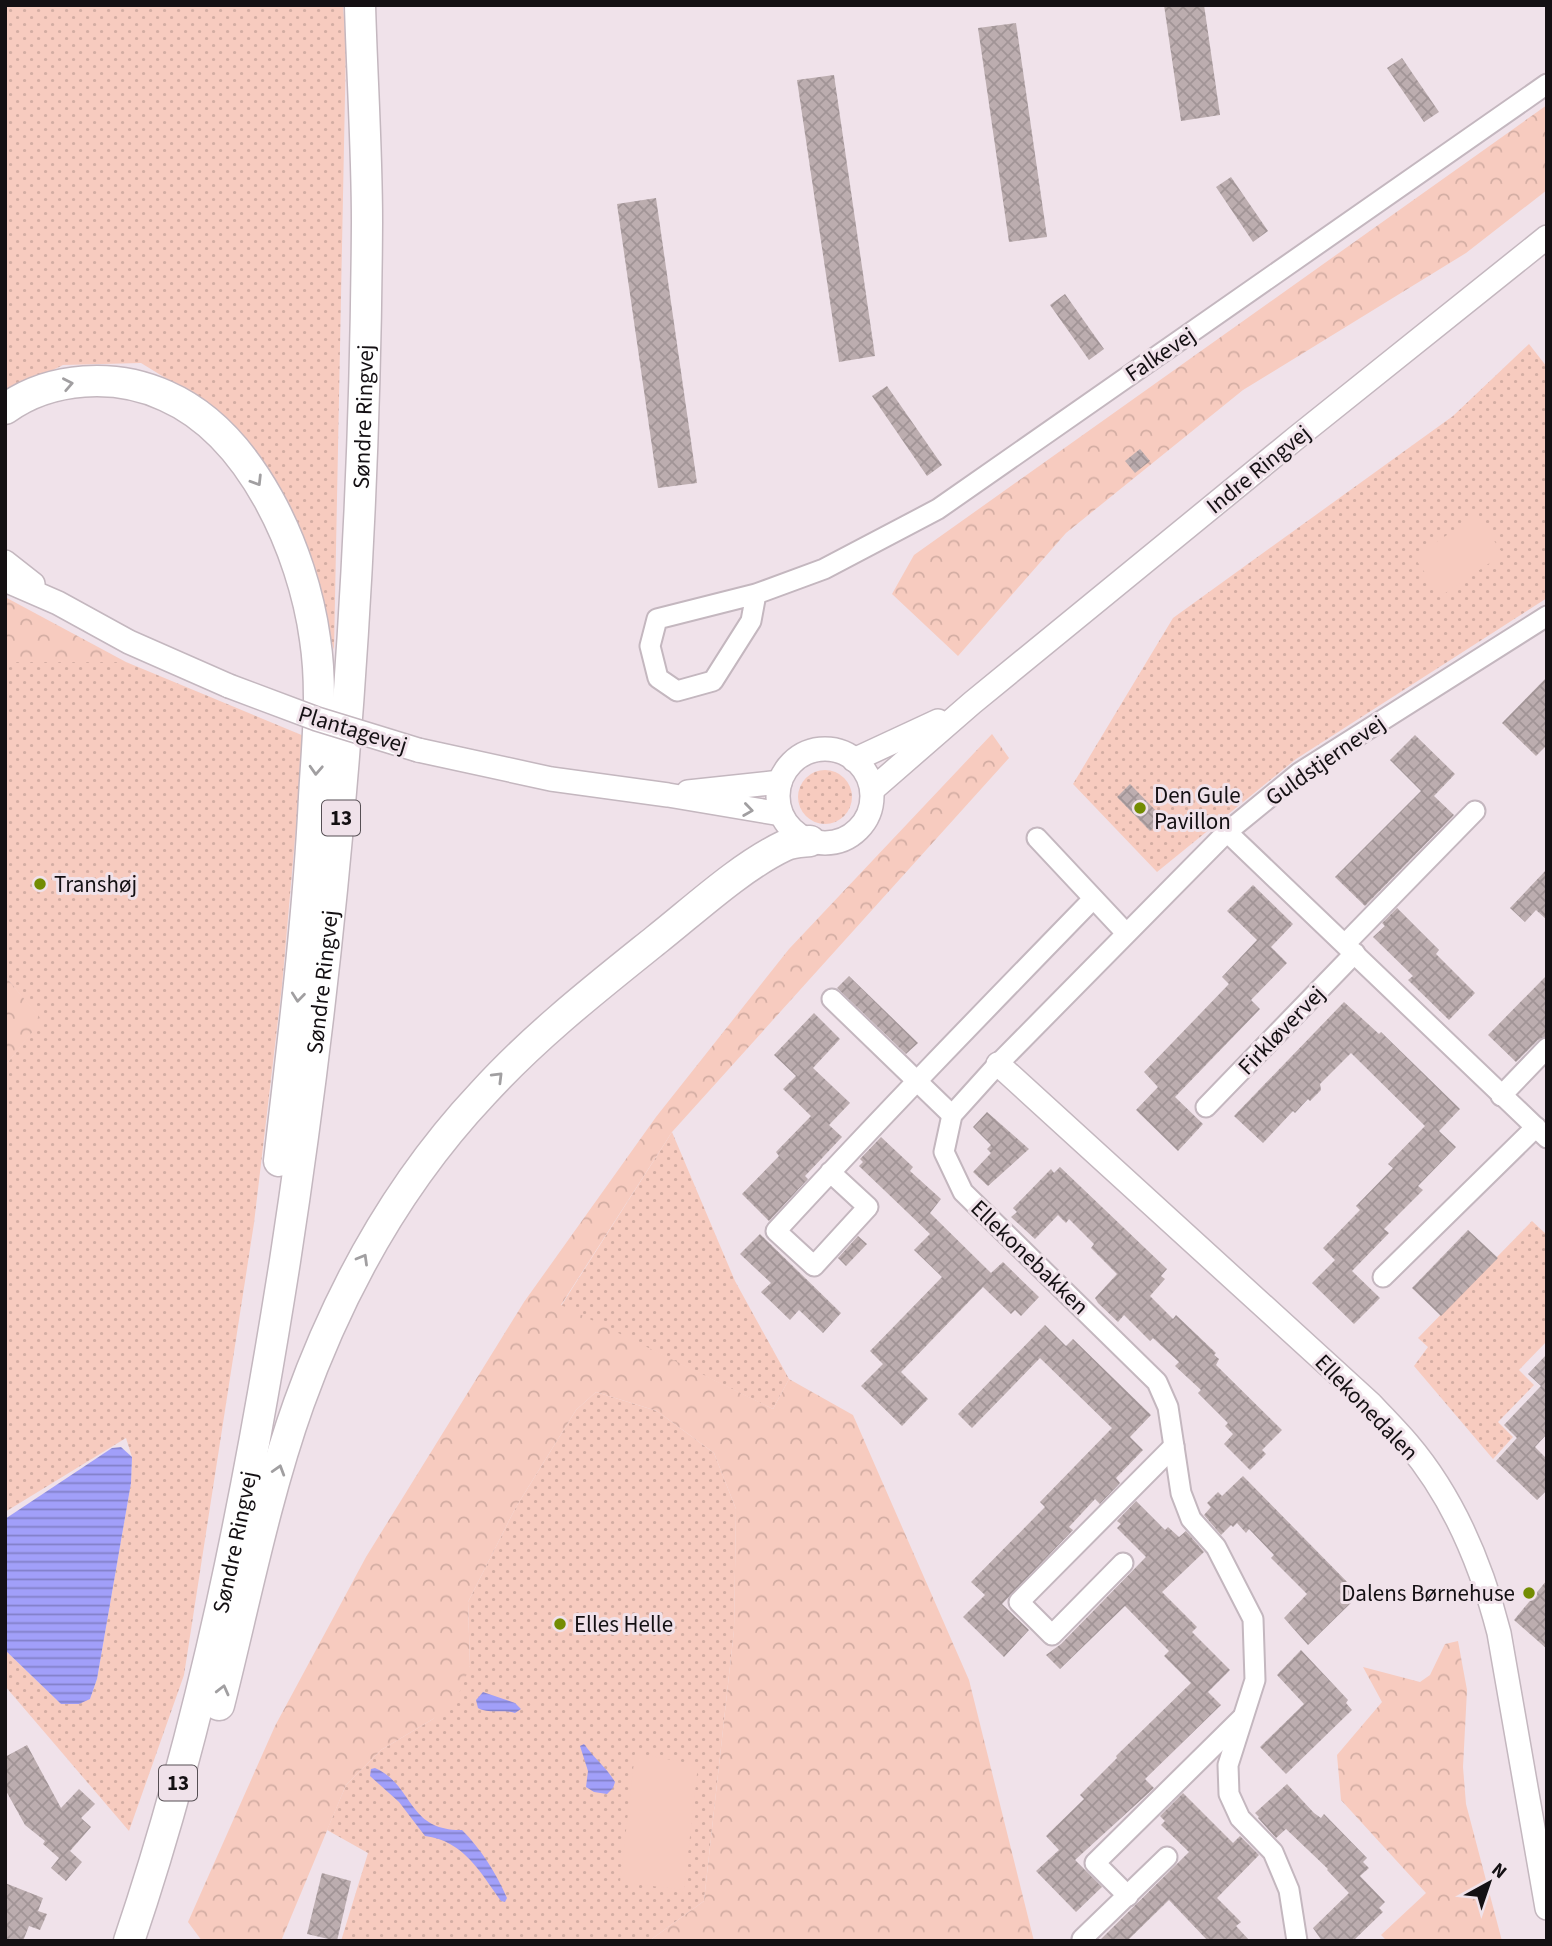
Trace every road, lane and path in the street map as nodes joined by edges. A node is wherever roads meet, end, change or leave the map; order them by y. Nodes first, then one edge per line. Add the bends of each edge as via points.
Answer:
1 (360, 5) edge
2 (1547, 84) edge
3 (1547, 237) edge
4 (5, 409) edge
5 (5, 562) edge
6 (5, 580) edge
7 (756, 594) junction
8 (58, 603) junction
9 (1547, 617) edge
10 (972, 703) junction
11 (854, 760) junction
12 (780, 782) junction
13 (872, 790) junction
14 (668, 795) junction
15 (1475, 811) dead end
16 (781, 814) junction
17 (1227, 832) junction
18 (1037, 838) dead end
19 (810, 841) junction
20 (1093, 899) junction
21 (1126, 933) junction
22 (1350, 949) junction
23 (832, 999) dead end
24 (1547, 1048) edge
25 (998, 1064) junction
26 (918, 1080) junction
27 (1501, 1096) junction
28 (1206, 1107) dead end
29 (952, 1115) junction
30 (1541, 1133) edge
31 (830, 1172) junction
32 (1383, 1277) dead end
33 (1174, 1446) junction
34 (1122, 1563) dead end
35 (218, 1622) junction
36 (1244, 1717) junction
37 (1167, 1857) dead end
38 (1128, 1896) junction
39 (1547, 1908) edge
40 (1082, 1939) edge
41 (129, 1941) edge
42 (140, 1941) edge
43 (1297, 1941) edge

1 - 35 main road, Søndre Ringvej / 13 via 367,217 363,468 341,816 293,1207 264,1391
2 - 7 street, Falkevej via 938,509 824,569
3 - 10 street, Indre Ringvej
4 -> 35 main road via 56,386 106,381 156,391 198,413 238,453 272,508 299,573 315,638 319,706 312,849 294,1035
5 - 8 street, Plantagevej
6 - 8 street, Plantagevej
7 - 7 street, Falkevej via 751,621 713,681 677,691 658,678 650,646 657,619
8 - 14 street, Plantagevej, bridge via 129,642 229,687 317,719 418,750 551,779
9 - 17 street, Guldstjernevej via 1299,773
10 - 11 street, Indre Ringvej
10 - 13 street, Indre Ringvej
11 - 12 street via 834,750 811,751 792,763
11 - 13 street via 863,768
12 - 14 street, Plantagevej
12 - 16 street
13 - 19 street via 860,828 837,842
14 -> 16 street, Plantagevej
15 - 22 street, Firkløvervej
16 - 19 street via 788,826
17 - 21 street, Guldstjernevej
17 - 22 street
18 - 20 street
42 -> 19 main road via 171,1868 210,1737 298,1405 348,1285 386,1221 426,1160 481,1094 536,1039 753,865 785,845
20 - 21 street
20 - 26 street
21 - 25 street, Guldstjernevej
22 - 27 street
22 - 28 street, Firkløvervej
23 - 26 street
24 - 27 street
25 - 29 street, Ellekonebakken
25 - 39 street, Ellekonedalen via 1371,1404 1409,1445 1437,1486 1491,1601
26 - 29 street
26 - 31 street
27 - 30 street
29 - 33 street, Ellekonebakken via 944,1152 962,1192 1157,1382 1168,1407
30 - 32 street
31 - 31 street via 868,1208 814,1266 776,1231
33 - 34 street via 1019,1602 1052,1635
33 - 36 street, Ellekonebakken via 1181,1493 1191,1519 1216,1547 1253,1619 1255,1680
35 - 41 main road, Søndre Ringvej / 13 via 168,1822
36 - 38 street, Ellekonebakken via 1095,1863
36 - 43 street, Ellekonebakken via 1228,1765 1229,1794 1240,1818 1273,1853 1289,1889
37 - 38 street
38 - 40 street

